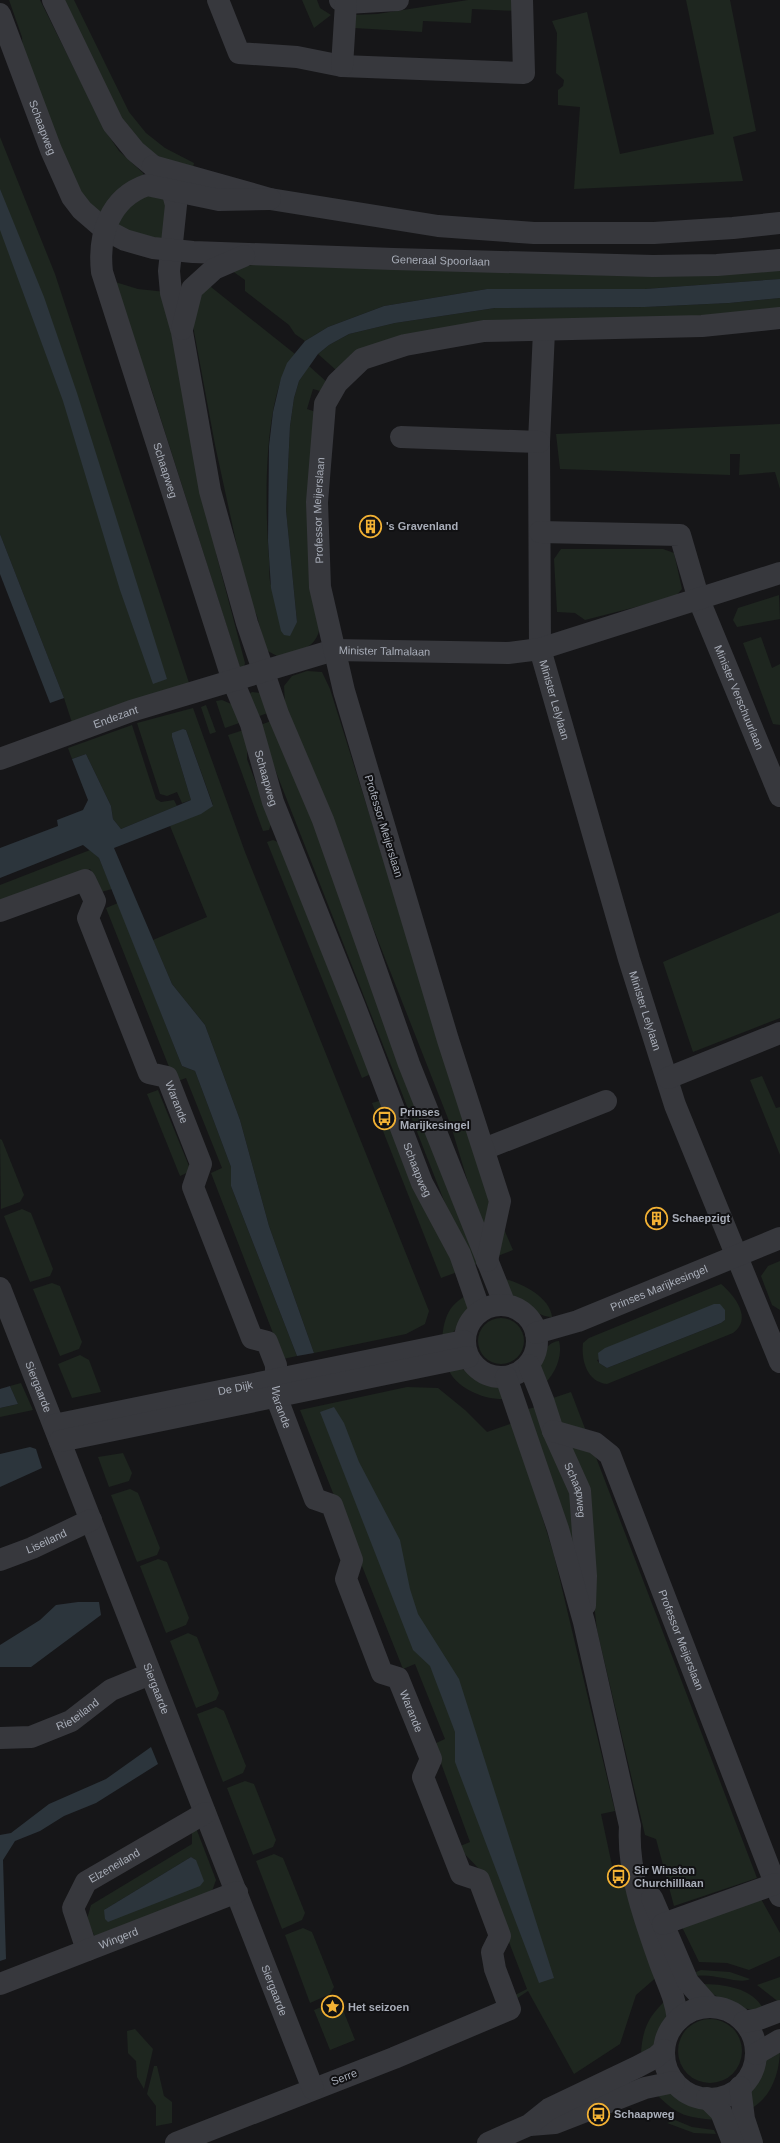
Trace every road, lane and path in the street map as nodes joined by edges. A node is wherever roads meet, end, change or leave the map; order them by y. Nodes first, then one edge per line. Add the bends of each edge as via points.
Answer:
1 (53, 0) edge
2 (218, 0) edge
3 (398, 0) edge
4 (522, 0) edge
5 (343, 1) edge
6 (0, 14) edge
7 (342, 66) junction
8 (153, 166) junction
9 (172, 190) junction
10 (270, 199) junction
11 (780, 223) edge
12 (104, 229) junction
13 (172, 250) junction
14 (252, 254) junction
15 (780, 260) edge
16 (780, 318) edge
17 (544, 331) junction
18 (182, 332) junction
19 (401, 437) dead end
20 (539, 442) junction
21 (540, 532) junction
22 (780, 573) edge
23 (699, 600) junction
24 (540, 649) junction
25 (334, 650) junction
26 (263, 672) junction
27 (233, 681) junction
28 (0, 760) edge
29 (780, 796) edge
30 (0, 912) edge
31 (780, 1033) edge
32 (668, 1078) junction
33 (606, 1102) dead end
34 (484, 1149) junction
35 (780, 1238) edge
36 (737, 1256) junction
37 (486, 1261) junction
38 (2, 1300) edge
39 (505, 1305) junction
40 (480, 1311) junction
41 (774, 1331) edge
42 (536, 1333) junction
43 (466, 1349) junction
44 (780, 1362) edge
45 (529, 1365) junction
46 (506, 1377) junction
47 (276, 1388) junction
48 (552, 1431) junction
49 (57, 1433) junction
50 (91, 1520) junction
51 (0, 1560) edge
52 (584, 1622) junction
53 (150, 1674) junction
54 (0, 1738) edge
55 (205, 1813) junction
56 (630, 1826) junction
57 (777, 1883) edge
58 (237, 1892) junction
59 (663, 1924) junction
60 (87, 1950) junction
61 (0, 1984) edge
62 (710, 2007) junction
63 (510, 2009) joint
64 (780, 2011) edge
65 (678, 2020) junction
66 (744, 2022) junction
67 (780, 2040) edge
68 (664, 2050) junction
69 (756, 2054) junction
70 (674, 2082) junction
71 (740, 2087) junction
72 (313, 2089) junction
73 (707, 2098) junction
74 (529, 2125) junction
75 (498, 2141) edge
76 (176, 2143) edge
77 (733, 2143) edge
78 (752, 2143) edge

1 - 8 street via 113,124 135,151
2 - 7 street via 239,53 297,57
3 - 5 street
4 - 7 street via 524,73
5 - 7 street
6 - 12 street, Schaapweg via 62,178 82,210
8 - 9 street
8 - 10 street
9 - 10 street, Schaapweg via 219,200
9 - 12 street, Schaapweg via 147,185 136,189 126,196
9 - 13 street via 176,205
10 - 11 street via 438,226 534,233 654,233
12 - 13 street, Generaal Spoorlaan via 125,240
12 - 27 street, Schaapweg via 100,248 102,272
13 - 14 street, Generaal Spoorlaan
13 - 18 street via 171,293
14 - 15 street, Generaal Spoorlaan via 653,266 717,265
14 - 18 street via 214,269 192,289
16 - 17 street via 702,326
17 - 20 street
17 - 25 street, Professor Meijerslaan via 484,331 405,345 362,359 337,383 325,404 317,502 320,587
18 - 26 street via 210,490
19 - 20 street
20 - 21 street
21 - 23 street via 680,535
21 - 24 street
22 - 23 street, Minister Talmalaan
23 - 24 street, Minister Talmalaan
23 - 29 street, Minister Verschuurlaan
24 - 25 street, Minister Talmalaan via 508,653
24 - 32 street, Minister Lelylaan via 630,959
25 - 26 street, Minister Talmalaan
25 - 34 street, Professor Meijerslaan via 437,1003
26 - 27 street, Minister Talmalaan
26 - 37 street via 323,820 409,1064
27 - 28 street, Endezant via 131,712
27 - 40 street, Schaapweg via 251,724 273,802 422,1183 460,1254
30 - 47 street, Warande via 85,880 95,901 88,918 149,1073 167,1077 201,1164 193,1187 252,1338 267,1342 276,1365
31 - 32 street
32 - 36 street, Minister Lelylaan via 675,1105
33 - 34 street
34 - 37 street, Professor Meijerslaan via 500,1201
35 - 36 street, Prinses Marijkesingel
36 - 41 street, Minister Lelylaan
36 - 42 street, Prinses Marijkesingel via 578,1322
37 - 39 street
38 - 49 street, Siergaarde
39 - 40 street via 496,1305
39 - 42 street via 523,1312 532,1321
40 - 43 street via 467,1327
41 - 44 street, Minister Lelylaan
42 - 45 street via 535,1353
43 - 46 street via 472,1364 484,1374
43 - 47 street, De Dijk
45 - 46 street via 519,1373
45 - 48 street, Schaapweg
46 - 52 street, Schaapweg via 558,1529
47 - 49 street, De Dijk
47 - 63 street, Warande via 315,1499 332,1505 352,1560 346,1579 382,1673 398,1678 431,1759 423,1777 461,1874 478,1880 500,1936 492,1952 495,1969
48 - 52 street, Schaapweg via 580,1491 586,1576
48 - 57 street, Professor Meijerslaan via 595,1443 610,1455
49 - 50 street, Siergaarde
50 - 51 street, Liseiland
50 - 53 street, Siergaarde
52 - 56 street, Schaapweg
53 - 54 street, Rieteiland via 111,1690 71,1721 31,1737
53 - 55 street, Siergaarde
55 - 58 street, Siergaarde
55 - 60 street, Elzeneiland via 86,1882 73,1908
56 - 59 street, Schaapweg via 640,1846 651,1893
56 - 65 street, Schaapweg via 628,1846 640,1899 661,1965 672,1989
57 - 59 street, Professor Meijerslaan
58 - 60 street, Wingerd
58 - 72 street, Siergaarde
59 - 62 street, Schaapweg via 688,1982
60 - 61 street, Wingerd
62 - 65 street via 687,2013
62 - 66 street via 728,2011
63 - 72 street, Serre via 420,2048
64 - 66 street
65 - 68 street via 669,2034
66 - 69 street via 755,2042
67 - 69 street
68 - 70 street via 666,2067
68 - 74 street via 637,2067 549,2109
69 - 71 street via 752,2072
70 - 73 street via 694,2096
70 - 74 street via 645,2088 555,2123
71 - 73 street via 719,2098
71 - 78 street via 744,2119
72 - 76 street, Serre
73 - 77 street via 721,2112
74 - 75 street

